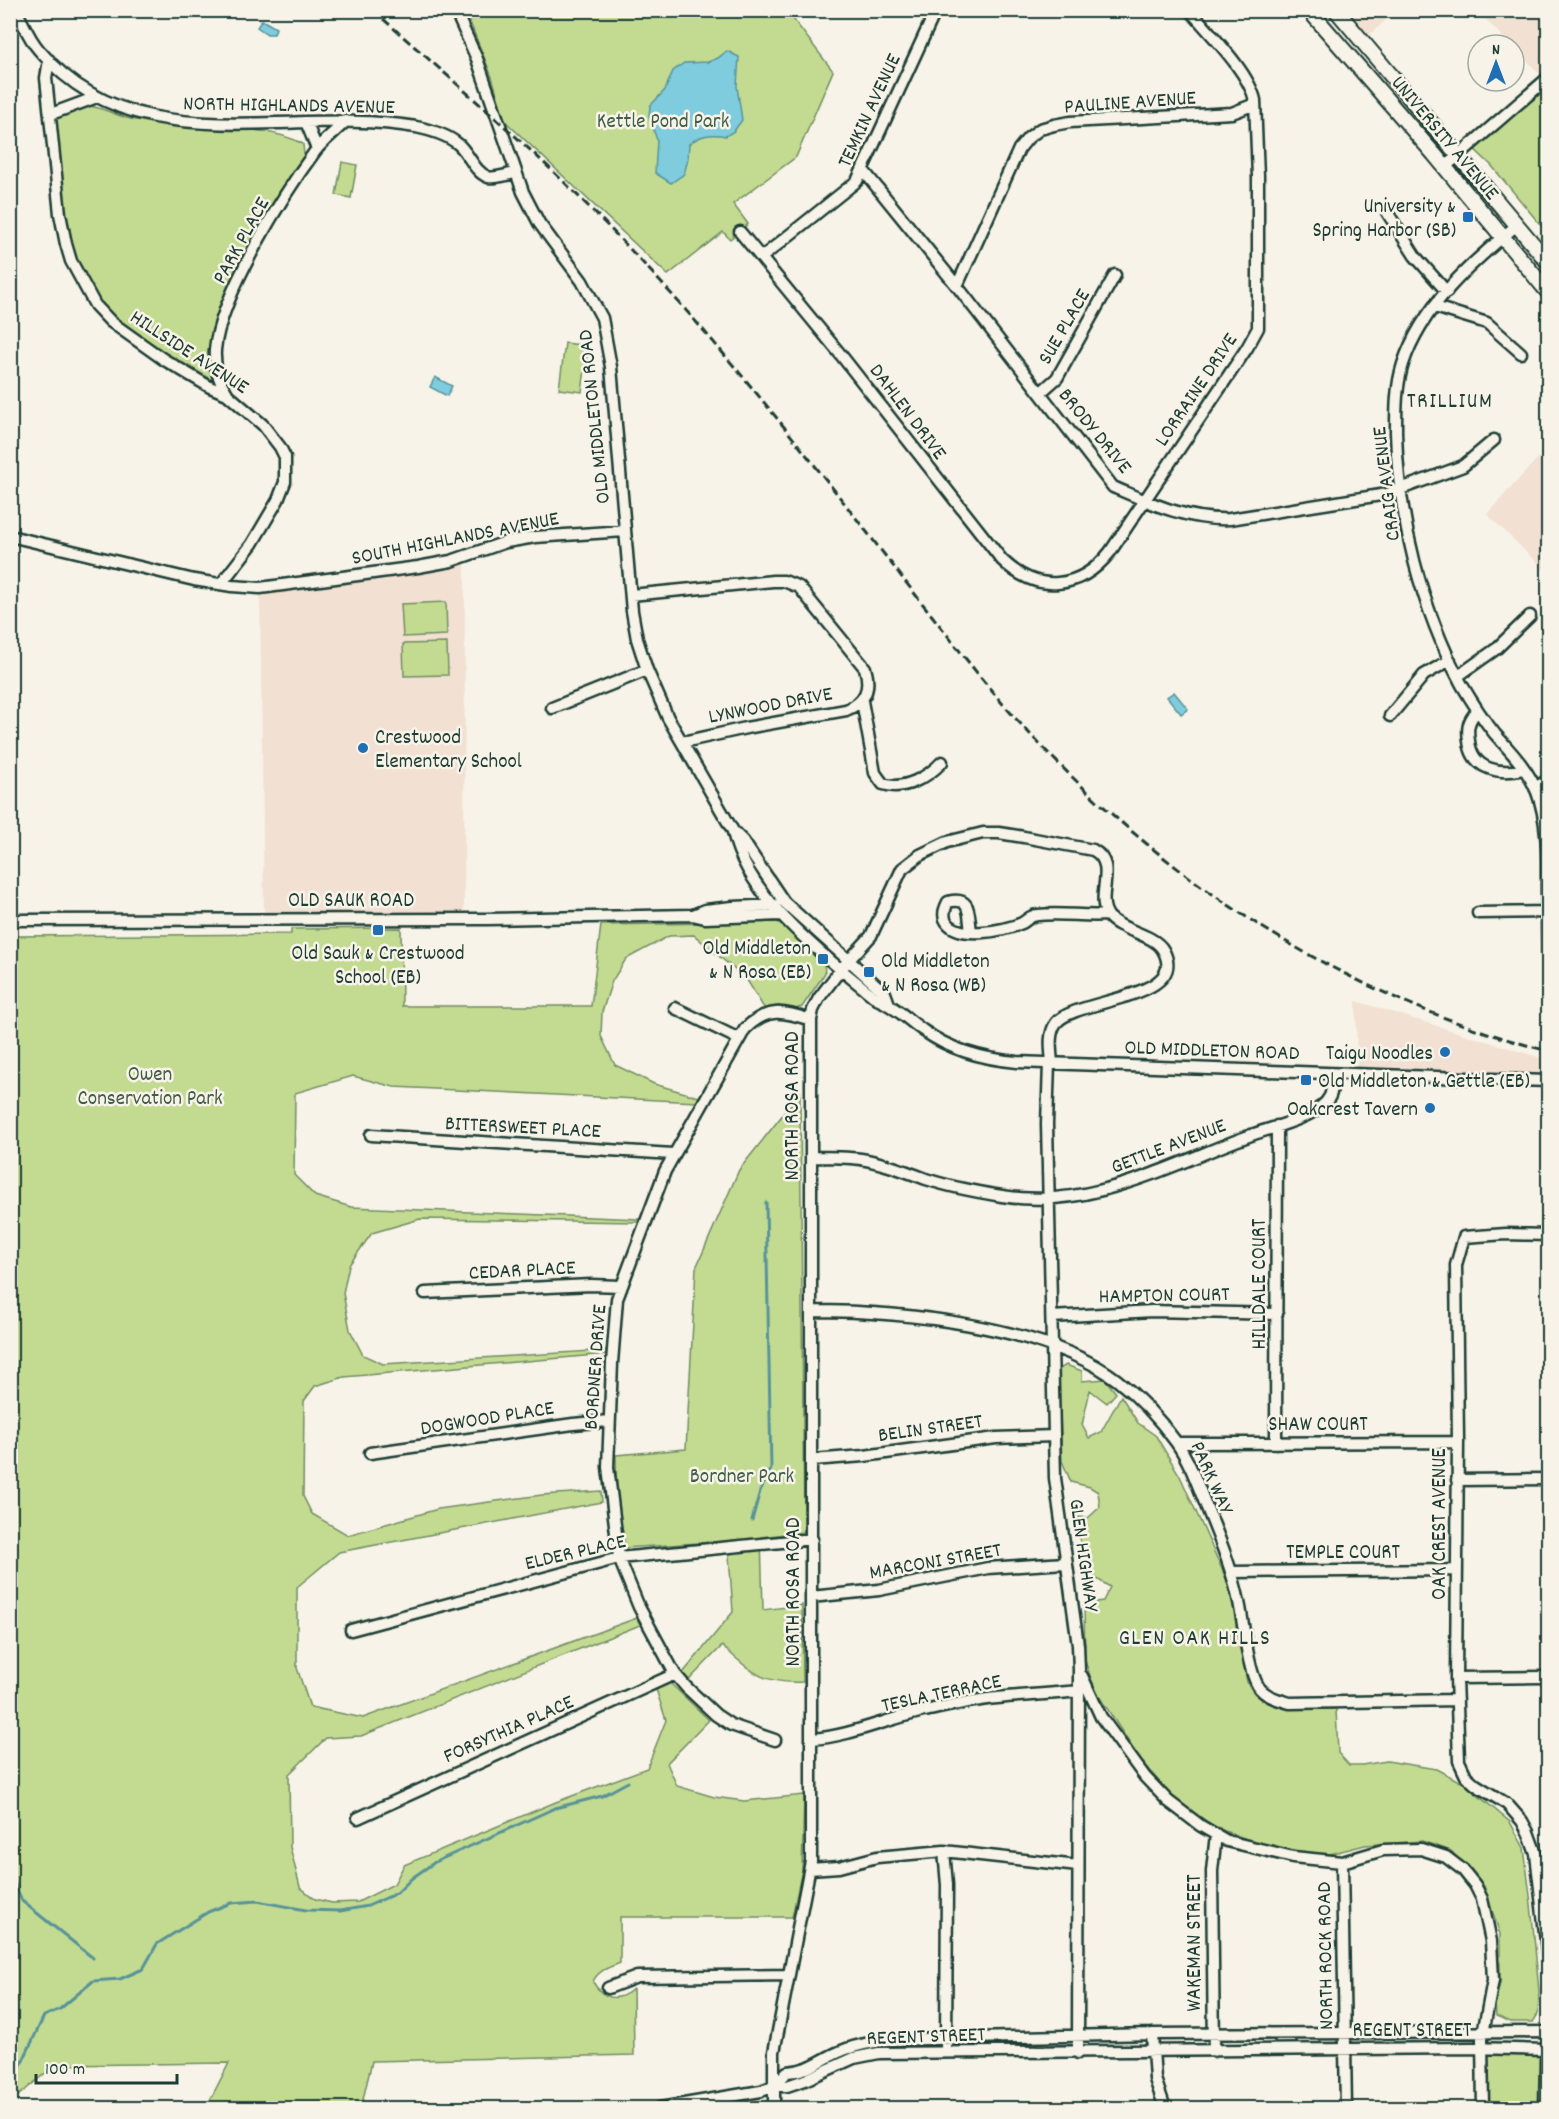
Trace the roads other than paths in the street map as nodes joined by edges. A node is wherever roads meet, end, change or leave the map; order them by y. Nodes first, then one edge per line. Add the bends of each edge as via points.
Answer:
1 (16, 10) edge
2 (455, 10) edge
3 (936, 10) edge
4 (1190, 10) edge
5 (1309, 10) edge
6 (1336, 10) edge
7 (49, 60) junction
8 (1548, 78) edge
9 (97, 97) junction
10 (1256, 104) junction
11 (51, 114) junction
12 (345, 121) junction
13 (306, 122) junction
14 (317, 149) junction
15 (1460, 155) junction
16 (1445, 167) junction
17 (863, 170) junction
18 (515, 173) junction
19 (1387, 212) dead end
20 (1517, 225) junction
21 (740, 232) dead end
22 (1502, 237) junction
23 (762, 257) junction
24 (1548, 262) edge
25 (1115, 275) dead end
26 (957, 285) junction
27 (1447, 292) junction
28 (1548, 292) edge
29 (1435, 307) junction
30 (1521, 353) dead end
31 (1040, 393) junction
32 (227, 394) junction
33 (1494, 440) dead end
34 (1401, 489) junction
35 (1144, 501) junction
36 (625, 531) junction
37 (10, 536) edge
38 (1065, 582) joint
39 (221, 585) junction
40 (631, 595) junction
41 (1530, 616) dead end
42 (1450, 660) junction
43 (647, 670) junction
44 (1458, 676) junction
45 (862, 701) junction
46 (552, 708) dead end
47 (1477, 711) junction
48 (1390, 716) dead end
49 (683, 742) junction
50 (942, 762) dead end
51 (1524, 769) junction
52 (1548, 780) edge
53 (1535, 788) junction
54 (733, 831) junction
55 (757, 883) junction
56 (784, 902) junction
57 (742, 906) junction
58 (772, 906) junction
59 (1547, 912) edge
60 (1478, 913) dead end
61 (692, 915) junction
62 (781, 915) junction
63 (1107, 915) junction
64 (10, 920) edge
65 (971, 931) dead end
66 (844, 965) junction
67 (1548, 996) edge
68 (675, 1008) dead end
69 (811, 1020) junction
70 (739, 1039) junction
71 (1051, 1063) junction
72 (1332, 1074) junction
73 (1548, 1081) edge
74 (1277, 1126) junction
75 (370, 1135) dead end
76 (673, 1154) junction
77 (811, 1157) junction
78 (1049, 1198) junction
79 (1548, 1235) edge
80 (621, 1286) junction
81 (425, 1293) dead end
82 (811, 1311) junction
83 (1277, 1314) junction
84 (1052, 1317) junction
85 (1052, 1346) junction
86 (609, 1421) junction
87 (1054, 1436) junction
88 (1458, 1442) junction
89 (1178, 1443) junction
90 (1276, 1443) junction
91 (370, 1453) dead end
92 (812, 1460) junction
93 (1548, 1479) edge
94 (1457, 1480) junction
95 (812, 1539) junction
96 (619, 1558) junction
97 (1065, 1563) junction
98 (1456, 1570) junction
99 (1231, 1572) junction
100 (811, 1597) junction
101 (351, 1630) dead end
102 (1079, 1670) junction
103 (675, 1674) junction
104 (1548, 1677) edge
105 (1456, 1678) junction
106 (1079, 1691) junction
107 (1457, 1700) junction
108 (812, 1739) junction
109 (775, 1740) dead end
110 (358, 1818) dead end
111 (1216, 1834) junction
112 (944, 1851) junction
113 (1342, 1862) junction
114 (1078, 1866) junction
115 (810, 1869) junction
116 (1548, 1959) edge
117 (789, 1975) junction
118 (608, 1988) dead end
119 (1346, 2032) junction
120 (1548, 2032) edge
121 (1152, 2034) junction
122 (1213, 2034) junction
123 (1078, 2036) junction
124 (945, 2039) junction
125 (1482, 2040) junction
126 (1548, 2047) edge
127 (1346, 2049) junction
128 (1214, 2051) junction
129 (946, 2052) junction
130 (1078, 2052) junction
131 (1153, 2052) junction
132 (774, 2086) junction
133 (660, 2109) edge
134 (774, 2109) edge
135 (1165, 2109) edge
136 (1346, 2109) edge
137 (1483, 2109) edge
138 (1545, 2109) edge

1 - 7 street, NORTH HIGHLANDS AVENUE via 37,49
2 - 18 street, OLD MIDDLETON ROAD via 477,59
3 - 17 street, TEMKIN AVENUE
4 - 10 street, LORRAINE DRIVE via 1246,77
5 - 16 main road, UNIVERSITY AVENUE
6 - 15 main road, UNIVERSITY AVENUE
7 - 9 street, NORTH HIGHLANDS AVENUE via 72,83
7 - 11 street, HILLSIDE AVENUE via 46,78
8 - 15 street
9 - 11 street
9 - 13 street, NORTH HIGHLANDS AVENUE via 125,110 179,122
10 - 26 street, PAULINE AVENUE via 1232,113 1070,123 1040,129 1019,149
10 - 35 street, LORRAINE DRIVE via 1258,328
11 - 32 street, HILLSIDE AVENUE via 66,244 95,305 111,322 163,359
12 - 13 street, NORTH HIGHLANDS AVENUE
12 - 14 street, PARK PLACE
12 - 18 street, NORTH HIGHLANDS AVENUE via 433,131 459,144 487,176
13 - 14 street
14 - 32 street, PARK PLACE via 262,235 225,313 216,341 215,367
15 - 16 street
15 - 20 main road, UNIVERSITY AVENUE
16 - 22 main road, UNIVERSITY AVENUE
17 - 23 street, TEMKIN AVENUE via 853,186
17 - 26 street, BRODY DRIVE
18 - 36 street, OLD MIDDLETON ROAD via 538,223 582,281 602,318 611,367
19 - 27 street via 1415,256
20 - 22 street, CRAIG AVENUE
20 - 24 main road, UNIVERSITY AVENUE
21 - 23 street, DAHLEN DRIVE
22 - 27 street, CRAIG AVENUE
22 - 28 main road, UNIVERSITY AVENUE
23 - 38 street, DAHLEN DRIVE via 1011,570 1035,582
25 - 31 street, SUE PLACE via 1057,378
26 - 31 street, BRODY DRIVE
27 - 29 street, CRAIG AVENUE
29 - 30 street via 1487,323
29 - 34 street, CRAIG AVENUE via 1411,345 1398,386
31 - 35 street, BRODY DRIVE via 1113,487
32 - 39 street, HILLSIDE AVENUE via 263,425 280,447 285,457 285,482 252,544
33 - 34 street, BRODY DRIVE via 1463,466
34 - 35 street, BRODY DRIVE via 1230,519 1209,519
34 - 42 street, CRAIG AVENUE via 1423,589
35 - 38 street, LORRAINE DRIVE via 1104,560 1079,579
36 - 39 street, SOUTH HIGHLANDS AVENUE via 535,537 451,561 333,579 261,588
36 - 40 street, OLD MIDDLETON ROAD
37 - 39 street, SOUTH HIGHLANDS AVENUE
40 - 43 street, OLD MIDDLETON ROAD via 637,639
40 - 45 street via 773,581 799,586 865,668 868,685
41 - 44 street via 1496,649
42 - 44 street, CRAIG AVENUE
42 - 48 street via 1424,675
43 - 46 street
43 - 49 street, OLD MIDDLETON ROAD
44 - 47 street, CRAIG AVENUE
45 - 49 street, LYNWOOD DRIVE via 846,710
45 - 50 street via 875,773 884,784 893,786 918,780
47 - 51 street, CRAIG AVENUE
47 - 51 street via 1467,729 1470,751 1476,761 1496,771
49 - 54 street, OLD MIDDLETON ROAD
51 - 53 street, CRAIG AVENUE
52 - 53 street
53 - 59 street, CRAIG AVENUE via 1547,836
54 - 55 street, OLD MIDDLETON ROAD via 736,845
54 - 56 street, OLD MIDDLETON ROAD
55 - 57 street
55 - 58 street, OLD MIDDLETON ROAD
56 - 58 street, OLD SAUK ROAD
56 - 62 street
56 - 66 street, OLD MIDDLETON ROAD
57 - 58 street, OLD SAUK ROAD
57 - 61 street, OLD SAUK ROAD
58 - 62 street, OLD MIDDLETON ROAD
59 - 60 street
59 - 67 street, CRAIG AVENUE
61 - 62 street, OLD SAUK ROAD
61 - 64 street, OLD SAUK ROAD
62 - 66 street, OLD MIDDLETON ROAD
63 - 65 street via 1035,915 1019,924 984,933
63 - 66 street, NORTH ROSA ROAD via 1105,864 1098,853 1088,848 983,833 930,849 902,869 871,936
63 - 71 street, GLEN HIGHWAY via 1160,947 1166,960 1165,972 1150,987 1062,1017 1052,1030
66 - 69 street, NORTH ROSA ROAD via 819,998
66 - 71 street, OLD MIDDLETON ROAD via 885,993 890,1004 939,1041 999,1061
68 - 70 street
69 - 70 street, BORDNER DRIVE via 788,1013 763,1015
69 - 77 street, NORTH ROSA ROAD
70 - 76 street, BORDNER DRIVE
71 - 72 street, OLD MIDDLETON ROAD
71 - 78 street, GLEN HIGHWAY via 1047,1124
72 - 73 street, OLD MIDDLETON ROAD
72 - 74 street, GETTLE AVENUE via 1327,1102
74 - 78 street, GETTLE AVENUE via 1124,1185
74 - 83 street, HILLDALE COURT
75 - 76 street, BITTERSWEET PLACE
76 - 80 street, BORDNER DRIVE
77 - 78 street, GETTLE AVENUE via 863,1159 952,1186 1003,1196
77 - 82 street, NORTH ROSA ROAD
78 - 84 street, GLEN HIGHWAY
79 - 88 street, OAK CREST AVENUE via 1464,1237 1456,1265
80 - 81 street, CEDAR PLACE
80 - 86 street, BORDNER DRIVE
82 - 85 street, PARK WAY via 951,1322
82 - 92 street, NORTH ROSA ROAD
83 - 84 street, HAMPTON COURT via 1152,1311
83 - 90 street, HILLDALE COURT
84 - 85 street, GLEN HIGHWAY
85 - 87 street, GLEN HIGHWAY
85 - 89 street, PARK WAY via 1117,1380
86 - 91 street, DOGWOOD PLACE
86 - 96 street, BORDNER DRIVE via 608,1467
87 - 92 street, BELIN STREET via 996,1438
87 - 97 street, GLEN HIGHWAY
88 - 90 street, SHAW COURT
88 - 94 street, OAK CREST AVENUE
89 - 90 street, SHAW COURT
89 - 99 street, PARK WAY
92 - 95 street, NORTH ROSA ROAD
93 - 94 street
94 - 98 street, OAK CREST AVENUE
95 - 96 street, ELDER PLACE
95 - 100 street, NORTH ROSA ROAD
96 - 101 street, ELDER PLACE
96 - 103 street, BORDNER DRIVE via 639,1607
97 - 100 street, MARCONI STREET via 988,1568 871,1591
97 - 102 street, GLEN HIGHWAY
98 - 99 street, TEMPLE COURT
98 - 105 street, OAK CREST AVENUE
99 - 107 street, PARK WAY via 1252,1669 1258,1686 1275,1698 1290,1703
100 - 108 street, NORTH ROSA ROAD
102 - 106 street, GLEN HIGHWAY
102 - 111 street via 1101,1717 1145,1778 1168,1801
103 - 109 street, BORDNER DRIVE via 731,1725
103 - 110 street, FORSYTHIA PLACE
104 - 105 street
105 - 107 street, OAK CREST AVENUE
106 - 108 street, TESLA TERRACE via 960,1703
106 - 114 street, GLEN HIGHWAY
107 - 116 street, OAK CREST AVENUE via 1460,1767 1522,1821 1536,1854
108 - 115 street, NORTH ROSA ROAD
111 - 113 street via 1265,1852
111 - 122 street, WAKEMAN STREET via 1212,1871
112 - 114 street
112 - 115 street
112 - 124 street
113 - 119 street, NORTH ROCK ROAD
113 - 125 street via 1383,1850 1410,1849 1440,1855 1463,1869 1482,1899 1491,1941 1493,1980
114 - 123 street, GLEN HIGHWAY
115 - 117 street, NORTH ROSA ROAD
117 - 118 street via 637,1977
117 - 132 street, NORTH ROSA ROAD via 774,2052
119 - 122 street, REGENT STREET
119 - 125 street, REGENT STREET
119 - 127 street, NORTH ROCK ROAD
120 - 125 street, REGENT STREET
121 - 122 street, REGENT STREET
121 - 123 street, REGENT STREET
121 - 131 street
122 - 128 street, WAKEMAN STREET
123 - 124 street, REGENT STREET
123 - 130 street, GLEN HIGHWAY
124 - 129 street
124 - 132 street, REGENT STREET via 861,2044 800,2071 787,2072
125 - 126 street, REGENT STREET
125 - 127 street, REGENT STREET
125 - 137 street
126 - 138 street
127 - 128 street, REGENT STREET
127 - 136 street, NORTH ROCK ROAD
128 - 131 street, REGENT STREET
129 - 130 street, REGENT STREET
129 - 132 street, REGENT STREET via 879,2053 854,2058 787,2086
130 - 131 street, REGENT STREET
131 - 135 street via 1155,2079
132 - 133 street
132 - 134 street, NORTH ROSA ROAD

